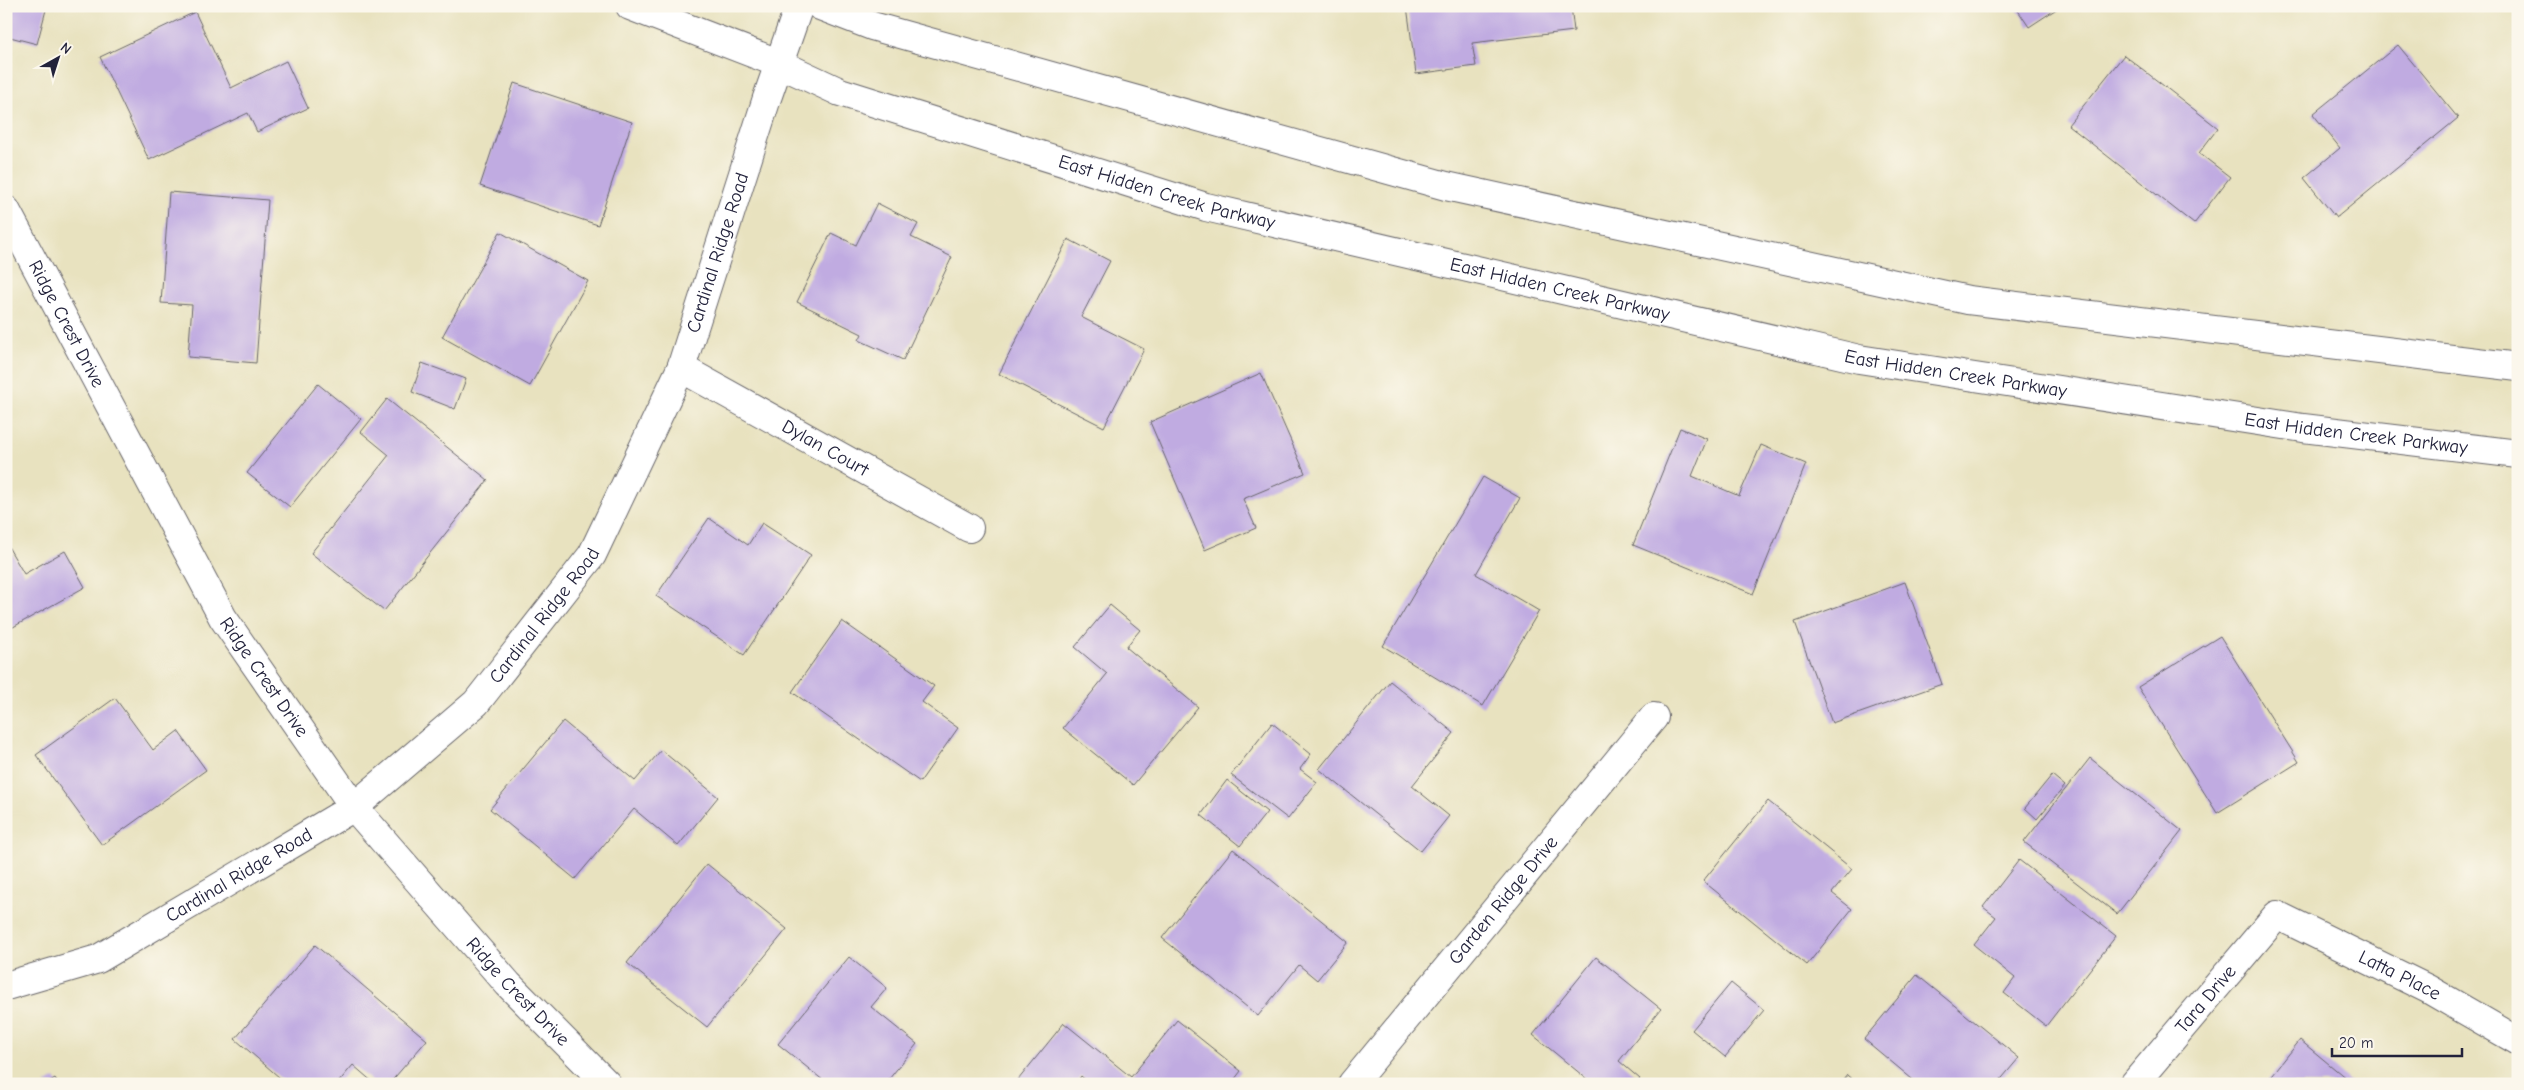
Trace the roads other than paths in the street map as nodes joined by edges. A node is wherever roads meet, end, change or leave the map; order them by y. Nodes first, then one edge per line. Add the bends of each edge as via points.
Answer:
1 (630, 6) edge
2 (799, 6) edge
3 (820, 6) edge
4 (778, 63) junction
5 (6, 210) edge
6 (2518, 367) edge
7 (681, 368) junction
8 (2518, 454) edge
9 (968, 528) dead end
10 (1654, 717) dead end
11 (354, 807) junction
12 (2277, 915) joint
13 (6, 986) edge
14 (2518, 1040) edge
15 (607, 1084) edge
16 (1352, 1084) edge
17 (2134, 1084) edge

1 - 4 street, East Hidden Creek Parkway
2 - 4 street, Cardinal Ridge Road
3 - 6 street via 872,26 1446,186 1968,300
4 - 7 street, Cardinal Ridge Road
4 - 8 street, East Hidden Creek Parkway via 840,92 1206,207 1859,359 2303,428
5 - 11 street, Ridge Crest Drive via 222,618
7 - 9 street, Dylan Court
7 - 11 street, Cardinal Ridge Road via 592,555 476,703
10 - 16 street, Garden Ridge Drive
11 - 13 street, Cardinal Ridge Road via 98,959
11 - 15 street, Ridge Crest Drive via 508,984
12 - 14 street, Latta Place via 2428,989
12 - 17 street, Tara Drive

